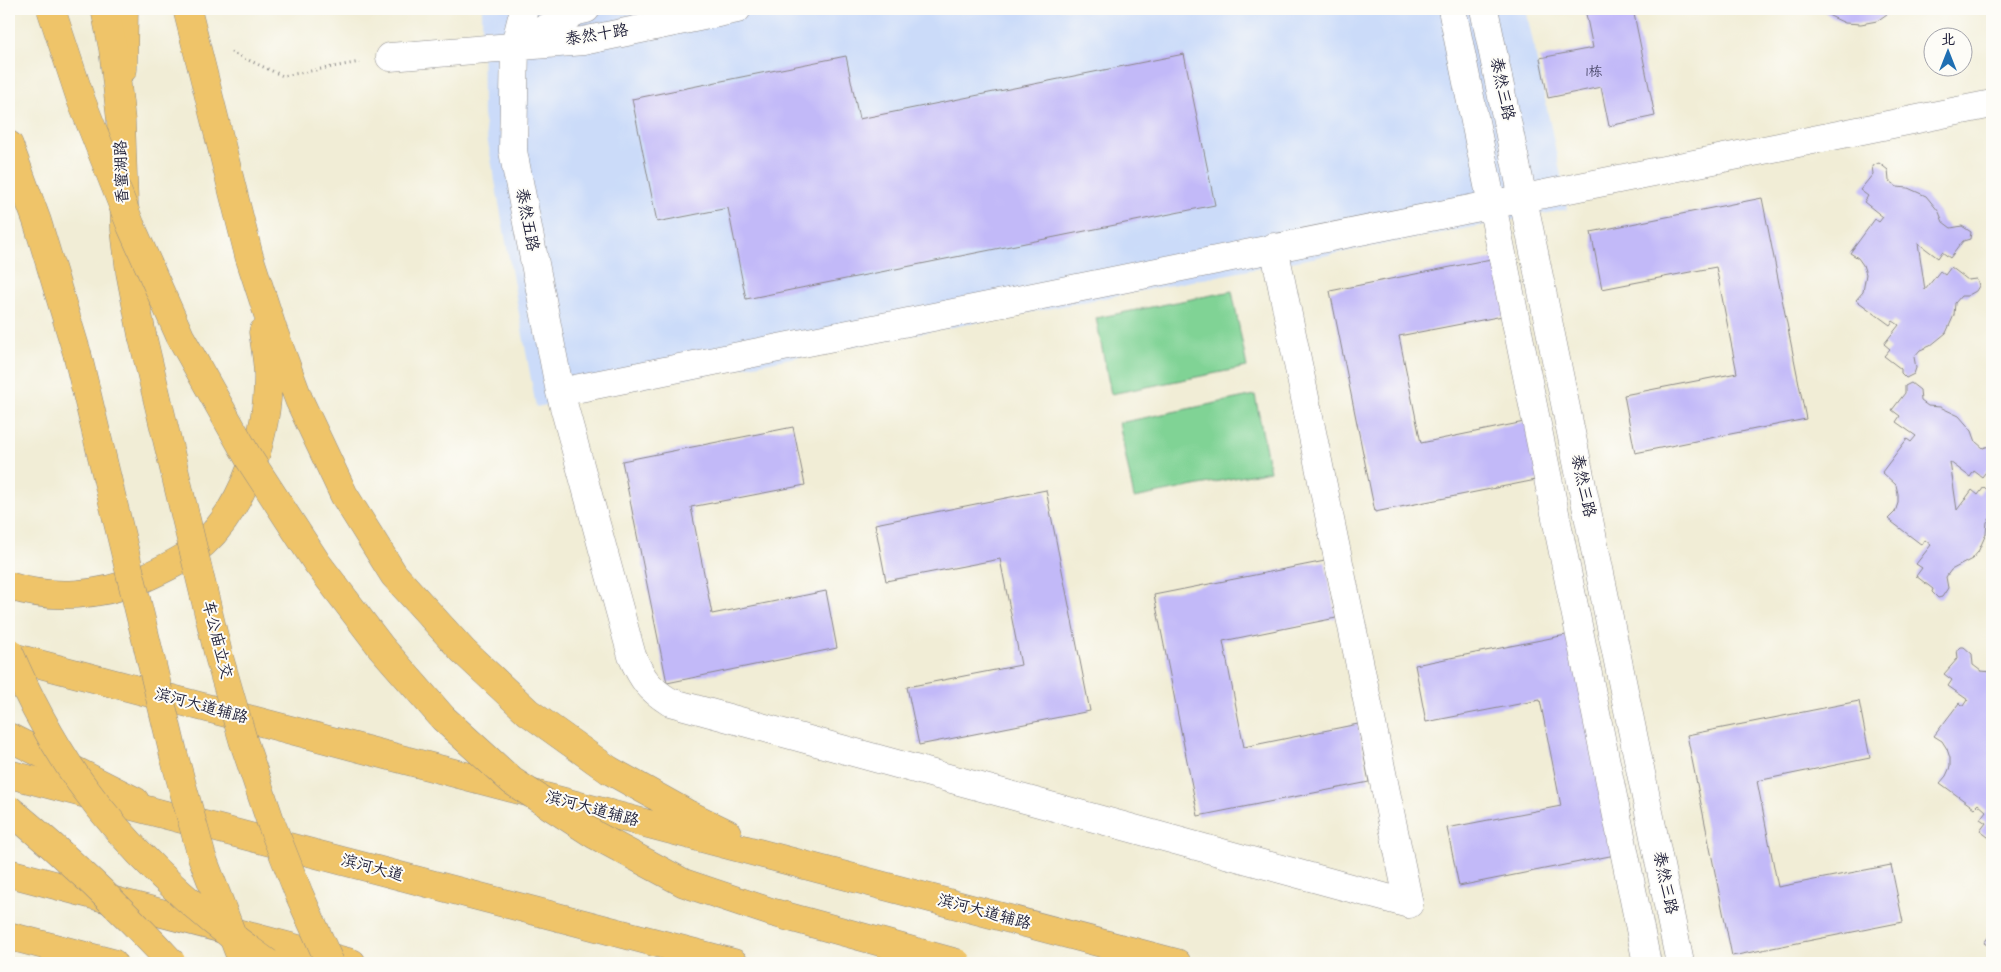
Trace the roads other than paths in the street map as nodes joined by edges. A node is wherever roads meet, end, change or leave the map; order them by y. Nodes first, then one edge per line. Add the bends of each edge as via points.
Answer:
1 (50, 9) edge
2 (105, 9) edge
3 (124, 9) edge
4 (187, 9) edge
5 (503, 9) edge
6 (524, 9) edge
7 (586, 9) edge
8 (737, 9) edge
9 (1452, 9) edge
10 (1484, 9) edge
11 (515, 46) junction
12 (390, 57) road end
13 (1992, 104) edge
14 (121, 121) junction
15 (12, 155) edge
16 (1523, 197) junction
17 (1492, 204) junction
18 (1274, 247) junction
19 (249, 256) junction
20 (142, 335) joint
21 (560, 392) junction
22 (9, 586) edge
23 (9, 654) edge
24 (9, 737) edge
25 (9, 774) edge
26 (9, 809) edge
27 (161, 814) junction
28 (782, 860) junction
29 (9, 873) edge
30 (9, 936) edge
31 (112, 963) edge
32 (172, 963) edge
33 (243, 963) edge
34 (268, 963) edge
35 (330, 963) edge
36 (352, 963) edge
37 (734, 963) edge
38 (957, 963) edge
39 (1177, 963) edge
40 (1647, 963) edge
41 (1680, 963) edge

1 - 38 main road, bridge via 81,100 131,226 185,345 248,457 317,563 381,647 443,718 512,781 595,835 684,883 771,912
2 - 14 main road, 香蜜湖路
3 - 14 main road
4 - 19 main road
5 - 11 street, 泰然五路
6 - 11 street, 泰然五路
7 - 11 street, 泰然十路
8 - 11 street, 泰然十路 via 583,41
9 - 17 street, 泰然三路
10 - 16 street, 泰然三路
11 - 12 street, 泰然十路
11 - 21 street, 泰然五路 via 513,151
13 - 16 street
14 - 20 main road, 香蜜湖路 via 125,230
15 - 33 main road, bridge via 57,279 174,756 202,857
16 - 17 street
16 - 41 street, 泰然三路
17 - 18 street
17 - 40 street, 泰然三路
18 - 21 street
18 - 21 street, 泰然五路 via 1409,904 670,702 655,693 639,672 632,656
19 - 22 main road via 262,320 268,378 262,428 249,475 230,511 204,544 166,569 121,588 73,595 26,591
19 - 28 main road via 299,400 344,495 400,582 463,650 528,712 609,770 686,813
20 - 35 main road, 车公庙立交, bridge via 219,657 243,740 298,894
23 - 28 main road, 滨河大道辅路
23 - 34 main road, bridge via 47,728 80,781 118,830 194,906
24 - 27 main road
25 - 27 main road, 滨河大道
26 - 32 main road, bridge via 116,904
27 - 37 main road, 滨河大道
28 - 39 main road, 滨河大道辅路
29 - 36 main road
30 - 31 main road

